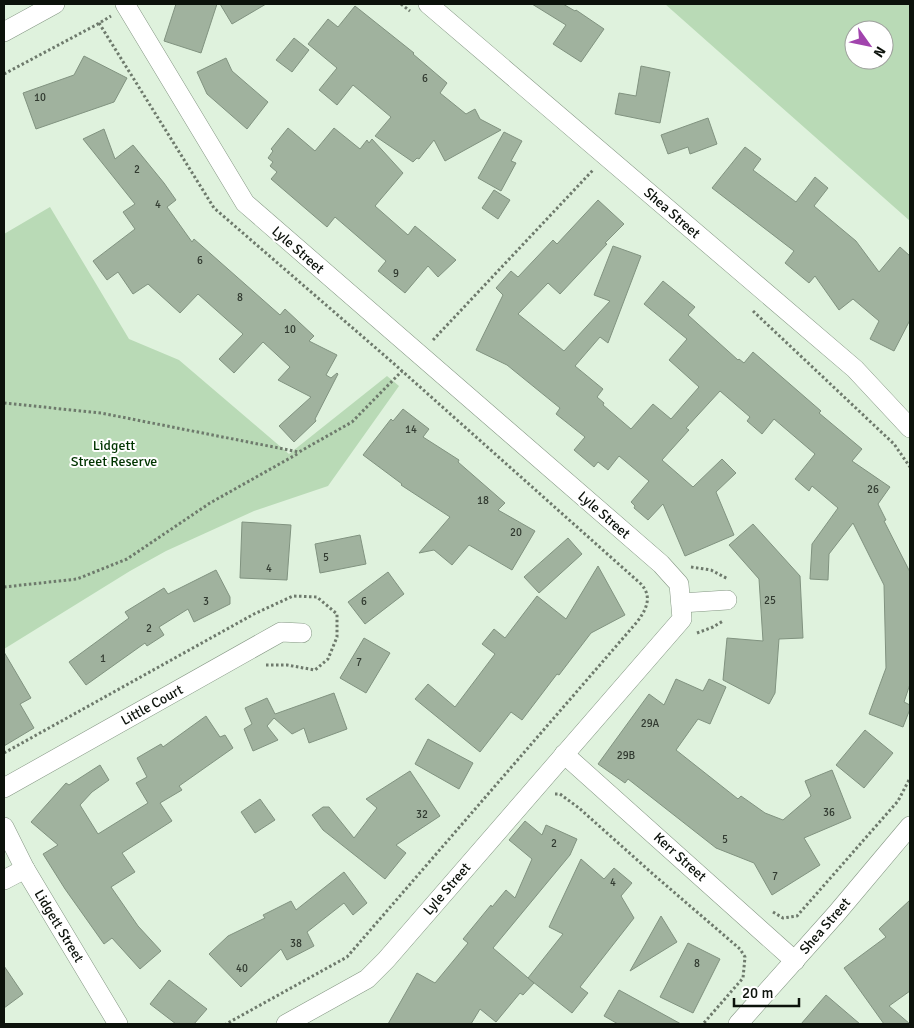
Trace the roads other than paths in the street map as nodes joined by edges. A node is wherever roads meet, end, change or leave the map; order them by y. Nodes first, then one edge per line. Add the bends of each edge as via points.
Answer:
1 (55, 4) edge
2 (428, 4) edge
3 (126, 5) edge
4 (4, 32) edge
5 (910, 428) edge
6 (730, 592) road end
7 (680, 603) junction
8 (302, 633) dead end
9 (564, 754) junction
10 (4, 788) edge
11 (910, 826) edge
12 (4, 827) edge
13 (25, 869) junction
14 (4, 880) edge
15 (795, 961) junction
16 (118, 1024) edge
17 (286, 1024) edge
18 (738, 1024) edge

1 - 4 street
2 - 5 street, Shea Street via 855,369
3 - 7 street, Lyle Street via 245,203 661,564 679,584
6 - 7 street
7 - 9 street, Lyle Street via 682,619
8 - 10 street, Little Court via 281,632
9 - 15 street, Kerr Street
9 - 17 street, Lyle Street via 367,979
11 - 15 street, Shea Street
12 - 13 street, Lidgett Street
13 - 14 street
13 - 16 street, Lidgett Street
15 - 18 street, Shea Street

